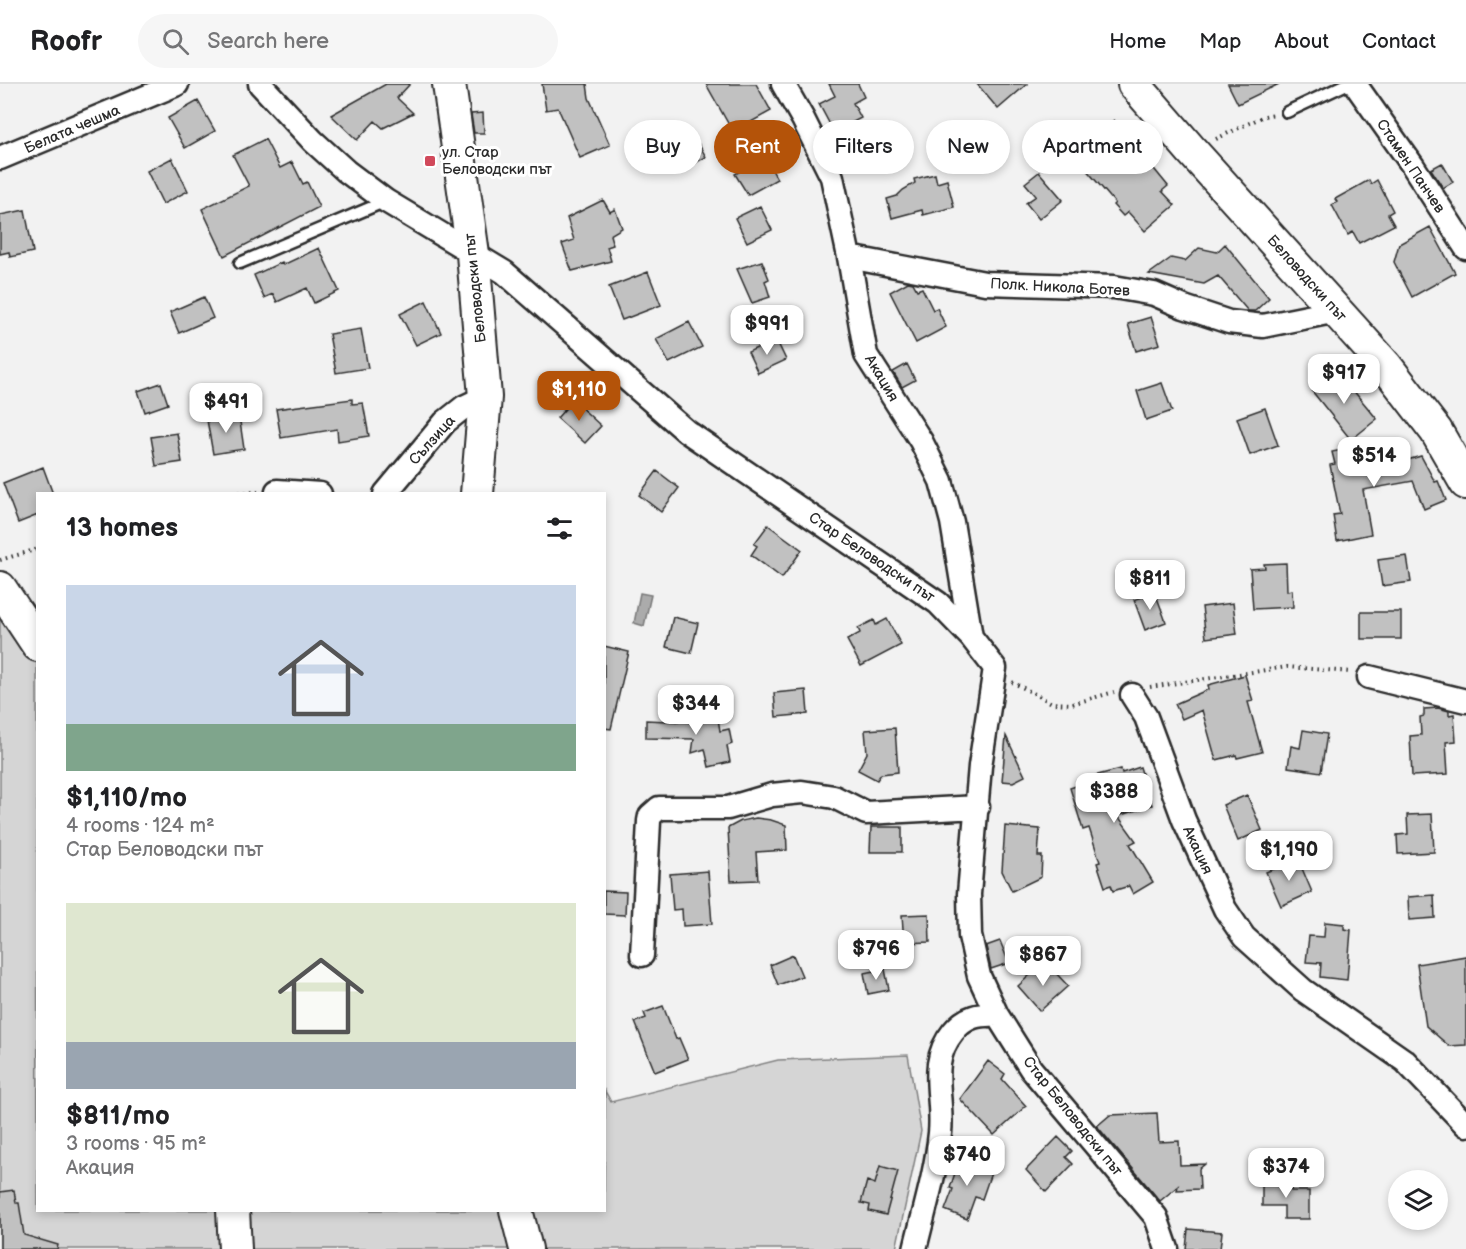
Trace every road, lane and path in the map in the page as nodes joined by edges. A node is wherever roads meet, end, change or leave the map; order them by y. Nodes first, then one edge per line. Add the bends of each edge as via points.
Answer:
1 (177, 84) edge
2 (260, 84) edge
3 (449, 84) edge
4 (783, 84) edge
5 (1134, 84) edge
6 (1347, 84) edge
7 (1355, 84) edge
8 (1287, 112) joint
9 (1191, 150) junction
10 (0, 158) edge
11 (387, 201) junction
12 (1466, 248) edge
13 (473, 254) junction
14 (849, 257) junction
15 (240, 263) dead end
16 (1337, 311) junction
17 (485, 397) junction
18 (1466, 483) edge
19 (277, 491) joint
20 (254, 492) edge
21 (291, 492) edge
22 (387, 492) edge
23 (477, 492) edge
24 (36, 550) edge
25 (0, 560) edge
26 (0, 588) edge
27 (971, 637) junction
28 (36, 642) edge
29 (995, 668) junction
30 (1369, 676) joint
31 (1132, 695) junction
32 (1466, 701) edge
33 (978, 807) junction
34 (642, 955) dead end
35 (998, 1015) junction
36 (1466, 1125) edge
37 (233, 1212) edge
38 (517, 1212) edge
39 (235, 1249) edge
40 (526, 1249) edge
41 (915, 1249) edge
42 (1167, 1249) edge

1 - 10 street, Белата чешма
2 - 11 street, Стар Беловодски път via 313,141
3 - 13 street, Беловодски път
4 - 14 street, Акация via 832,177
5 - 9 street, Беловодски път
6 - 8 lane
7 - 12 street, Стамен Панчев
8 - 9 path via 1264,117
9 - 16 street, Беловодски път
11 - 13 street, Стар Беловодски път
11 - 15 lane
13 - 17 street, Беловодски път
13 - 27 street, Стар Беловодски път via 504,272 686,431 938,603
14 - 16 street, Полк. Никола Ботев via 986,283 1114,287 1154,294 1229,321 1263,326
14 - 27 street, Акация via 866,355 921,441 941,481 954,532
16 - 18 street, Беловодски път via 1436,431
17 - 22 street, Сълзица via 445,422
17 - 23 street, Беловодски път
19 - 20 path
19 - 21 street
24 - 25 path
26 - 28 street
27 - 29 street, Стар Беловодски път
29 - 31 path via 1052,703 1072,704 1111,692
29 - 33 street, Стар Беловодски път
30 - 31 path via 1287,667 1150,687
30 - 32 street
31 - 36 street, Акация via 1146,717 1184,820 1244,938 1303,990 1405,1061
33 - 34 street via 866,813 834,797 802,792 772,795 728,808 659,808 649,821
33 - 35 street, Стар Беловодски път via 969,894 970,936 979,976
35 - 41 street via 976,1014 945,1041 938,1061 940,1132
35 - 42 street, Стар Беловодски път via 1031,1069 1156,1217
37 - 39 street
38 - 40 street

